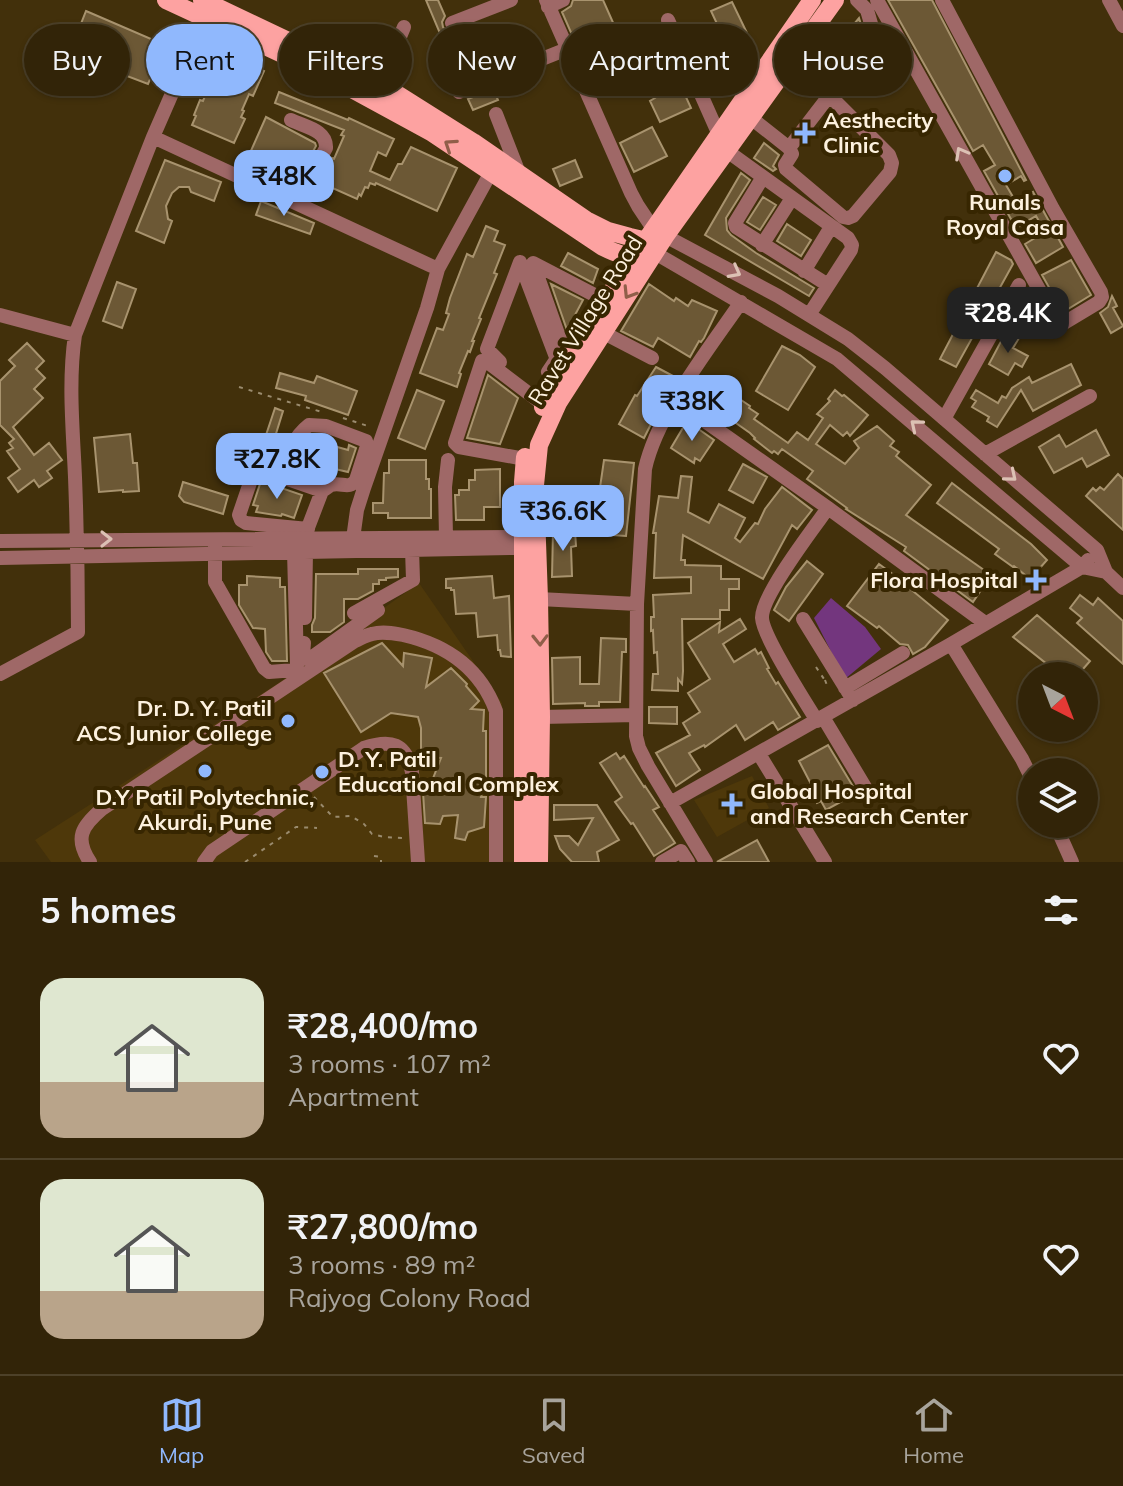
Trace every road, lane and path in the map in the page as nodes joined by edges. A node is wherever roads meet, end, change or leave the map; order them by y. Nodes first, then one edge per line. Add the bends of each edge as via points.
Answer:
1 (166, 0) edge
2 (511, 0) edge
3 (563, 0) edge
4 (812, 0) edge
5 (835, 0) edge
6 (857, 0) edge
7 (877, 0) edge
8 (942, 0) edge
9 (1109, 0) edge
10 (547, 3) edge
11 (206, 7) edge
12 (668, 20) dead end
13 (452, 23) dead end
14 (818, 24) edge
15 (871, 24) edge
16 (1123, 26) edge
17 (561, 35) edge
18 (279, 40) edge
19 (774, 86) edge
20 (399, 96) edge
21 (588, 96) edge
22 (829, 96) joint
23 (496, 114) dead end
24 (751, 118) junction
25 (291, 120) dead end
26 (153, 137) junction
27 (723, 143) junction
28 (789, 148) junction
29 (494, 166) junction
30 (519, 173) junction
31 (763, 177) junction
32 (792, 198) junction
33 (296, 203) junction
34 (831, 227) junction
35 (655, 240) junction
36 (762, 245) junction
37 (635, 258) junction
38 (438, 269) junction
39 (804, 271) junction
40 (828, 285) junction
41 (1019, 285) dead end
42 (606, 301) junction
43 (741, 302) junction
44 (0, 315) edge
45 (809, 315) junction
46 (604, 333) junction
47 (75, 335) junction
48 (652, 358) dead end
49 (568, 362) junction
50 (885, 368) junction
51 (870, 386) junction
52 (239, 387) dead end
53 (549, 395) junction
54 (1090, 396) dead end
55 (675, 400) junction
56 (326, 413) dead end
57 (340, 417) dead end
58 (944, 419) junction
59 (384, 430) junction
60 (985, 454) junction
61 (525, 459) junction
62 (448, 460) dead end
63 (282, 477) junction
64 (322, 491) junction
65 (828, 508) junction
66 (446, 537) junction
67 (78, 540) junction
68 (0, 541) edge
69 (303, 542) junction
70 (530, 543) junction
71 (352, 544) junction
72 (215, 546) junction
73 (412, 549) junction
74 (1097, 550) junction
75 (78, 556) junction
76 (0, 558) edge
77 (1082, 567) junction
78 (1106, 572) junction
79 (1123, 588) edge
80 (539, 599) junction
81 (637, 604) junction
82 (378, 610) dead end
83 (354, 613) dead end
84 (803, 619) dead end
85 (985, 623) junction
86 (951, 644) junction
87 (903, 653) dead end
88 (816, 667) dead end
89 (0, 674) edge
90 (824, 680) dead end
91 (849, 694) junction
92 (636, 715) junction
93 (541, 717) junction
94 (820, 719) junction
95 (759, 754) junction
96 (1019, 758) edge
97 (306, 788) junction
98 (868, 792) dead end
99 (670, 803) junction
100 (317, 828) dead end
101 (1061, 838) edge
102 (416, 839) junction
103 (374, 856) dead end
104 (201, 861) edge
105 (90, 862) edge
106 (245, 862) edge
107 (381, 862) edge
108 (418, 862) edge
109 (496, 862) edge
110 (523, 862) edge
111 (539, 862) edge
112 (662, 862) edge
113 (688, 862) edge
114 (706, 862) edge
115 (825, 862) edge
116 (1072, 862) edge

1 - 11 main road
2 - 13 street
3 - 10 street
4 - 27 main road, Ravet Village Road
5 - 14 main road, Ravet Village Road
6 - 15 street
8 -> 7 street via 1101,292 1099,302 1064,323 1055,318
9 - 16 street
10 - 17 street
11 - 18 main road
11 - 26 street
29 -> 11 main road
12 - 27 street
19 - 24 main road, Ravet Village Road
20 - 29 main road via 446,123
21 - 35 street
22 - 28 street
22 - 28 street via 889,155 890,172 853,216 843,217 786,169
23 - 30 street
24 - 27 main road, Ravet Village Road
24 - 28 street
25 - 33 street via 323,134 327,142
26 - 33 street
26 - 47 street
27 - 31 street
27 - 35 main road, Ravet Village Road
29 - 30 main road
29 - 37 main road via 603,247
29 - 38 street
30 - 35 main road via 608,231
31 - 32 street
31 - 36 street via 735,223
32 - 34 street
32 - 36 street
33 - 38 street
34 - 39 street
34 - 40 street via 852,245
35 - 37 main road
35 - 43 street
35 -> 45 street
35 -> 46 main road, Ravet Village Road
36 - 39 street
37 - 42 main road, Ravet Village Road
38 - 59 street
39 - 40 street
40 - 45 street
41 - 58 street
42 - 49 main road, Ravet Village Road
42 - 49 street via 533,263
43 - 51 street via 837,359
43 - 55 street
44 - 47 street
45 - 50 street
46 - 48 street
46 - 70 main road, Ravet Village Road via 558,403 539,445
47 - 67 street via 71,394
49 - 53 main road, Ravet Village Road
50 - 51 street
50 - 58 street
77 -> 51 street
52 - 56 path
53 - 53 street via 487,349 520,262 556,357 548,372
53 - 61 main road, Ravet Village Road
53 - 61 street via 482,361 455,443
54 - 60 street
55 - 65 street
55 - 81 street via 645,469
57 - 59 path
58 - 60 street
59 - 71 street
60 -> 74 street
61 - 70 main road, Ravet Village Road
62 - 66 street
63 - 64 street
63 - 64 street via 296,436 309,425 366,441 353,485 331,485
63 - 69 street via 254,471 239,515 246,523
64 - 69 street
65 - 85 street
65 - 94 street via 768,596 762,617 767,634
66 - 70 street via 515,537
66 - 71 street
67 - 68 street
67 -> 72 street
67 - 75 street
69 - 71 street
69 - 72 street
69 - 72 street via 297,665 295,670 269,672 215,582
69 - 82 street via 306,659
70 - 73 street via 514,548
70 - 80 main road, Ravet Village Road
70 - 110 main road, Ravet Village Road
71 - 73 street
72 - 75 street
73 - 83 street via 413,580
74 - 77 street
74 - 78 street
75 - 76 street
75 - 89 street via 78,632
77 - 78 street
77 - 85 street
78 - 79 street
80 - 81 street
80 -> 93 main road, Ravet Village Road
81 - 92 street
84 - 91 street
85 - 86 street
86 - 91 street
86 - 96 street
87 - 91 street
88 - 90 path
91 - 94 street
92 - 93 street
92 - 99 street via 639,748
93 - 111 main road, Ravet Village Road
94 - 95 street
94 - 98 street
95 - 99 street
95 - 115 street
97 - 102 path via 333,817 351,816 372,834
97 - 102 street via 364,748 393,744 409,758
97 - 104 street
99 - 114 street
100 - 106 path via 296,827
101 - 116 street
102 - 108 street
103 - 107 path
105 - 109 street via 83,851 83,830 102,809 355,641 388,632 447,650 488,690 496,711
112 - 113 street via 681,851

